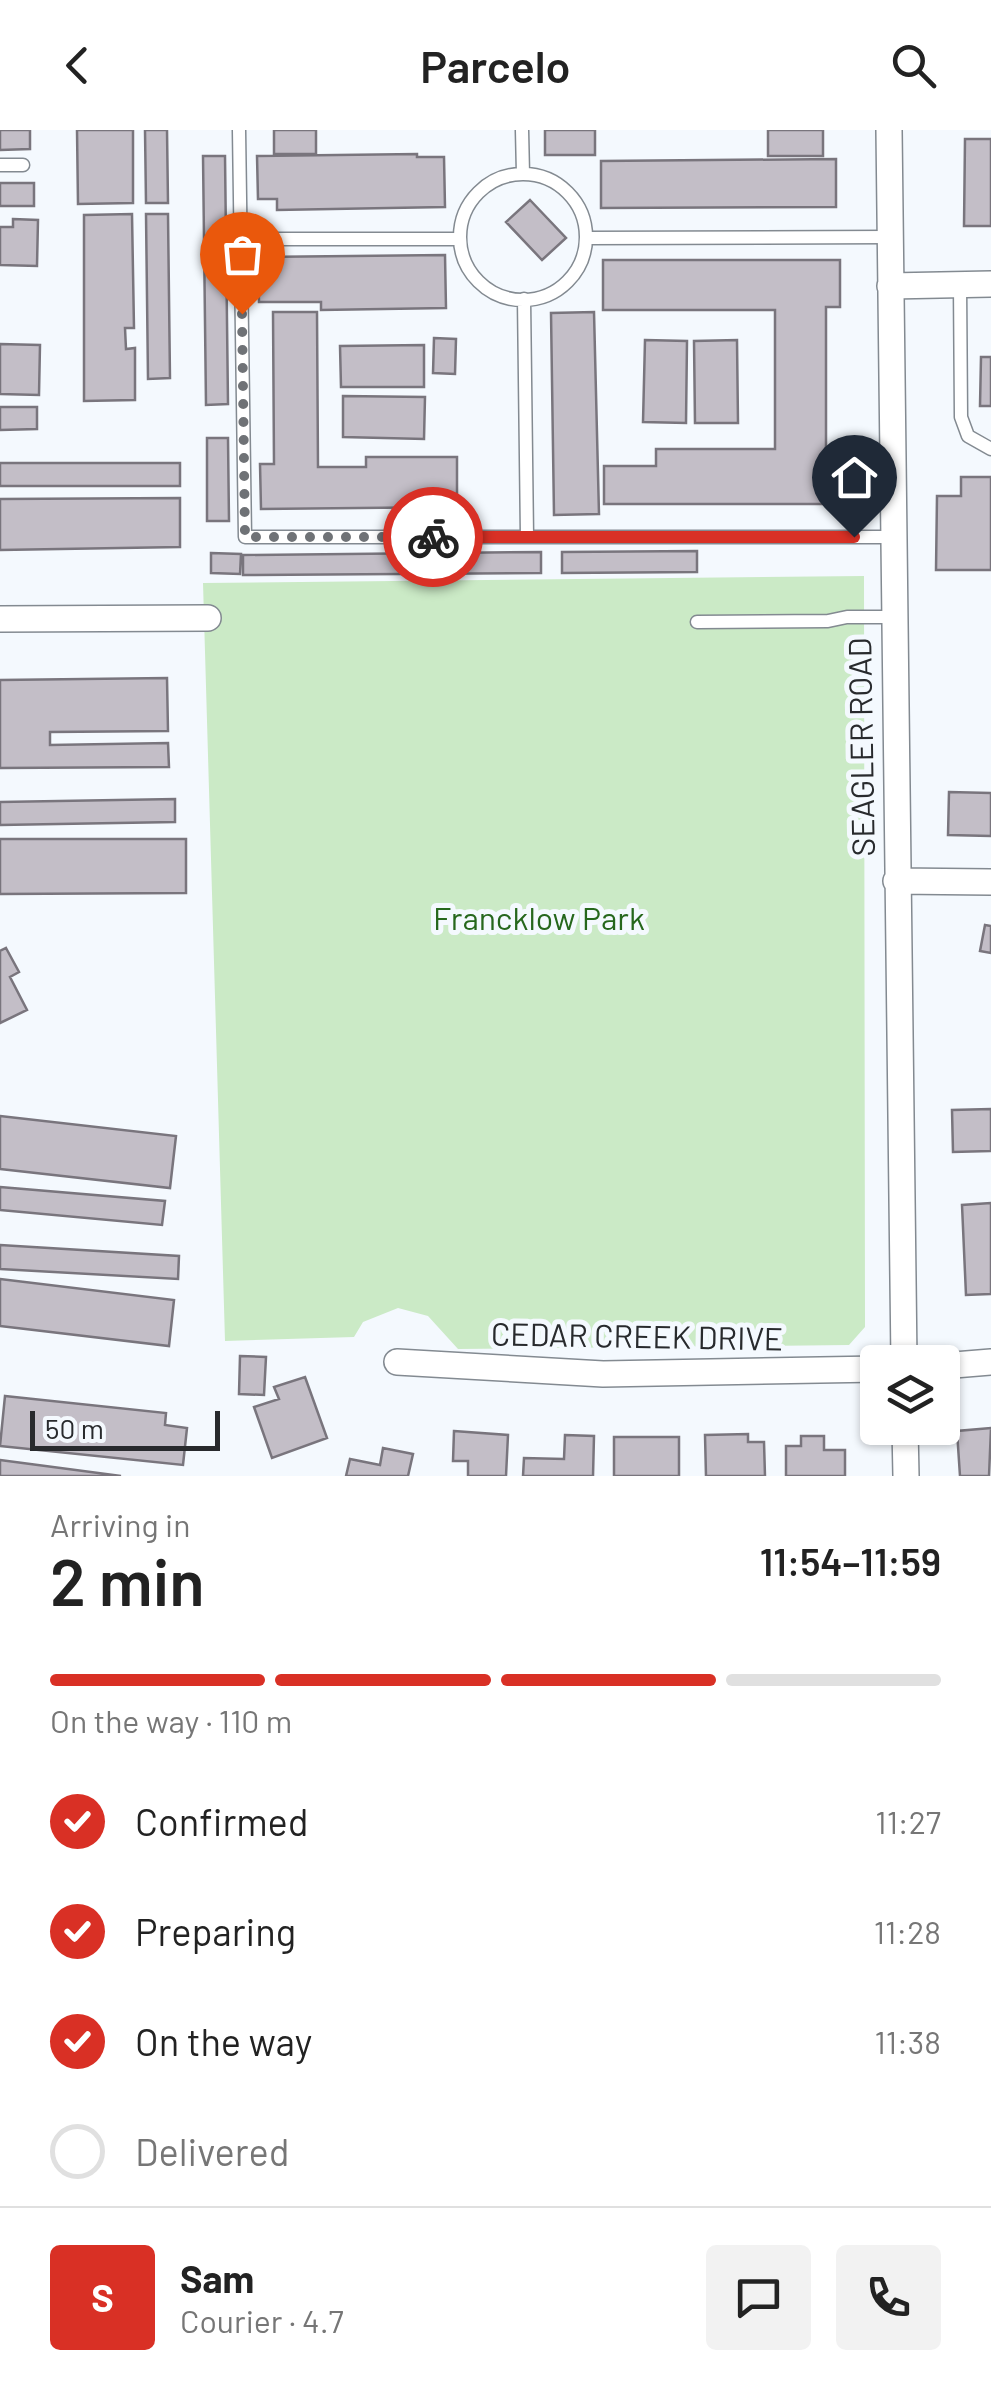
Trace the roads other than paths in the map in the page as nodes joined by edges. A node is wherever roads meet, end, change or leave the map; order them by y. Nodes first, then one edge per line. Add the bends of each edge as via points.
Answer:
1 (239, 130) edge
2 (522, 130) edge
3 (889, 130) edge
4 (0, 165) edge
5 (23, 165) dead end
6 (522, 174) junction
7 (890, 237) junction
8 (586, 238) junction
9 (460, 239) junction
10 (241, 240) junction
11 (991, 284) edge
12 (960, 285) junction
13 (890, 286) junction
14 (524, 299) junction
15 (991, 449) edge
16 (526, 537) junction
17 (892, 537) junction
18 (893, 616) junction
19 (208, 618) dead end
20 (0, 619) edge
21 (697, 622) dead end
22 (896, 881) junction
23 (991, 882) edge
24 (904, 1345) edge
25 (397, 1362) dead end
26 (991, 1362) edge
27 (960, 1365) edge
28 (860, 1369) edge
29 (905, 1445) edge
30 (906, 1476) edge

1 - 10 lane
2 - 6 lane
3 - 7 street, SEAGLER ROAD
4 - 5 lane
6 - 8 lane via 554,182 571,196
6 - 9 lane via 490,183 474,198
7 - 8 lane
7 - 13 street, SEAGLER ROAD
8 - 14 lane via 577,270 556,291
9 - 10 lane
9 - 14 lane via 478,281 496,294
10 - 16 lane via 245,537
11 - 12 street
12 - 13 street
12 - 15 lane via 962,417 968,436
13 - 17 street, SEAGLER ROAD
14 - 16 lane
16 - 17 lane
17 - 18 street, SEAGLER ROAD
18 - 21 lane
18 - 22 street, SEAGLER ROAD
19 - 20 street
22 - 23 street
22 - 24 street, SEAGLER ROAD
25 - 28 street, CEDAR CREEK DRIVE via 603,1374
26 - 27 street
29 - 30 street

